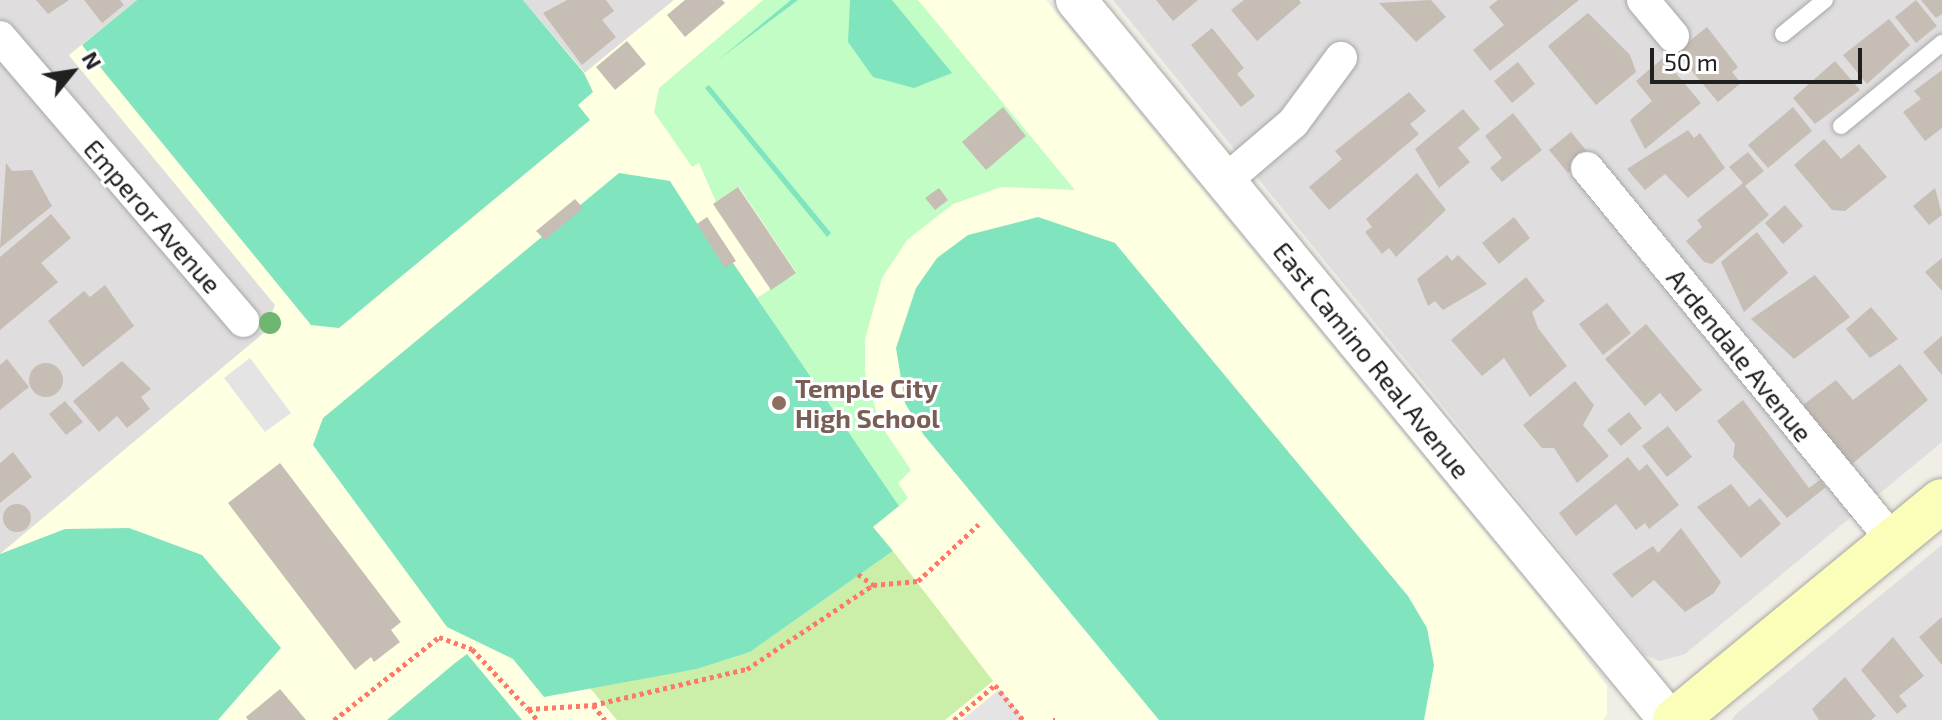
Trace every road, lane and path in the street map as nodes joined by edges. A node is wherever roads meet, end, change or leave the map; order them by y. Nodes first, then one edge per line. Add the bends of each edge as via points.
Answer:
1 (1076, 0) edge
2 (1643, 0) edge
3 (1825, 0) edge
4 (1783, 34) dead end
5 (1673, 36) dead end
6 (0, 37) edge
7 (1942, 43) edge
8 (1341, 58) dead end
9 (1841, 126) dead end
10 (1587, 168) dead end
11 (1225, 181) junction
12 (243, 321) dead end
13 (1926, 523) edge
14 (979, 524) dead end
15 (858, 574) dead end
16 (873, 585) junction
17 (593, 705) junction
18 (528, 709) junction
19 (334, 720) edge
20 (537, 720) edge
21 (605, 720) edge
22 (954, 720) edge
23 (1023, 720) edge
24 (1672, 720) edge

1 - 11 street, East Camino Real Avenue
2 - 5 street
3 - 4 lane
6 - 12 street, Emperor Avenue
7 - 9 lane
8 - 11 street via 1293,123
10 - 13 street, Ardendale Avenue
11 - 24 street, East Camino Real Avenue
13 - 24 main road
14 - 16 path via 918,581
15 - 16 path
16 - 17 path via 747,669
17 - 18 path
17 - 21 path
18 - 19 path via 472,649 439,637
18 - 20 path
22 - 23 path via 995,685

